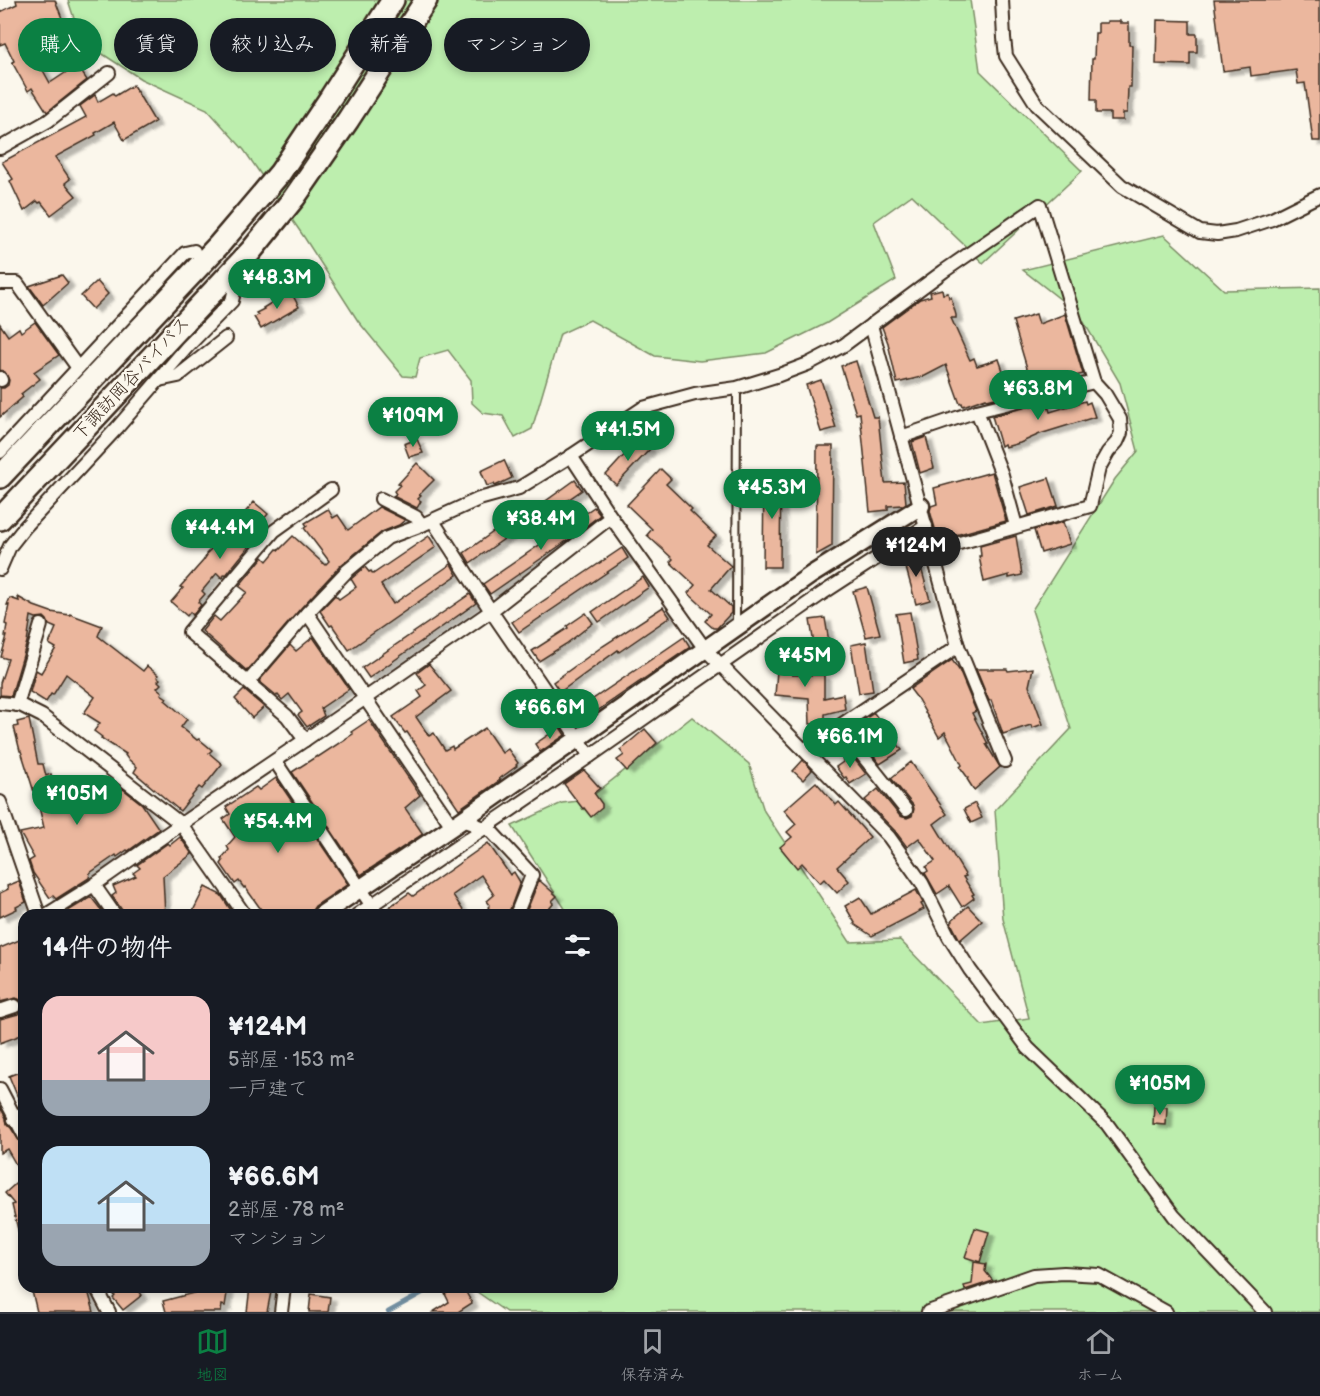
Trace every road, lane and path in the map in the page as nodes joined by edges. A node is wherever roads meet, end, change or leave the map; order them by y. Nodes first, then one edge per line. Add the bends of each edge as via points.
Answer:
1 (393, 0) edge
2 (426, 0) edge
3 (1002, 0) edge
4 (110, 73) dead end
5 (0, 148) edge
6 (1320, 195) edge
7 (194, 251) dead end
8 (0, 283) edge
9 (235, 288) dead end
10 (871, 325) junction
11 (226, 338) dead end
12 (78, 368) junction
13 (159, 380) junction
14 (1094, 382) junction
15 (737, 388) junction
16 (977, 411) junction
17 (901, 437) junction
18 (0, 452) edge
19 (571, 456) junction
20 (0, 477) edge
21 (331, 490) dead end
22 (381, 499) dead end
23 (921, 506) junction
24 (611, 517) junction
25 (0, 519) edge
26 (428, 523) junction
27 (926, 526) junction
28 (1016, 526) junction
29 (931, 551) junction
30 (0, 568) edge
31 (812, 575) junction
32 (823, 593) junction
33 (491, 611) junction
34 (307, 613) junction
35 (41, 625) dead end
36 (736, 627) junction
37 (958, 646) junction
38 (705, 649) junction
39 (720, 665) junction
40 (248, 682) junction
41 (366, 698) junction
42 (0, 703) edge
43 (17, 705) junction
44 (839, 726) junction
45 (578, 738) junction
46 (305, 740) junction
47 (804, 750) junction
48 (590, 756) junction
49 (275, 760) junction
50 (1005, 761) dead end
51 (0, 802) edge
52 (906, 810) dead end
53 (457, 823) junction
54 (181, 824) junction
55 (484, 828) junction
56 (94, 885) junction
57 (360, 888) junction
58 (37, 909) edge
59 (56, 909) edge
60 (111, 909) edge
61 (241, 909) edge
62 (330, 909) edge
63 (374, 909) edge
64 (376, 909) edge
65 (518, 909) edge
66 (15, 1006) dead end
67 (0, 1011) edge
68 (0, 1089) edge
69 (18, 1115) edge
70 (99, 1293) edge
71 (283, 1293) edge
72 (109, 1312) edge
73 (281, 1312) edge
74 (928, 1312) edge
75 (1166, 1312) edge
76 (1265, 1312) edge

1 - 20 highway, 下諏訪岡谷バイパス via 280,173 218,246
2 - 25 highway, 下諏訪岡谷バイパス via 294,198 251,251
3 - 6 street via 1006,56 1037,105 1122,186 1200,232 1218,234 1272,219
4 - 5 street via 48,121
7 - 12 street via 185,253
8 - 12 street via 16,283
9 - 13 street via 232,301
10 - 14 street via 1040,205
10 - 15 street via 808,364
10 - 17 street
11 - 13 street via 178,376
12 - 18 street
13 - 30 street via 45,512 10,546
14 - 16 street
14 - 28 street via 1120,419 1121,433 1099,468 1090,506
15 - 19 street via 643,408
15 - 36 lane
16 - 17 street
16 - 28 street via 1002,475
17 - 23 street
19 - 24 street
19 - 26 street via 519,488 479,499
21 - 40 street via 274,531 189,632
22 - 26 street
23 - 27 street
23 - 31 street
24 - 33 street
24 - 38 street
26 - 33 street
26 - 34 street via 387,538 347,571
27 - 29 street
27 - 32 street
28 - 29 street
29 - 37 street
31 - 32 street
31 - 36 street
32 - 39 street
33 - 41 street
33 - 45 street
34 - 40 street
34 - 41 street
35 - 43 street
36 - 38 street
37 - 44 street
37 - 50 street
38 - 39 street
38 - 45 street
39 - 47 street
39 - 48 street
40 - 46 street via 287,716
41 - 46 street
41 - 53 street
42 - 43 street
43 - 54 street via 42,716
44 - 47 street
44 - 52 street
45 - 48 street
45 - 53 street
46 - 49 street
47 - 76 street via 889,837 922,883 970,970 1028,1048 1107,1124 1174,1216
48 - 55 street
49 - 54 street
49 - 57 street
51 - 58 street
53 - 55 street
53 - 57 street
54 - 56 street
54 - 61 street
55 - 64 street
55 - 65 street via 532,875
56 - 59 street
56 - 60 street
57 - 62 street
57 - 63 street
66 - 67 street
68 - 69 street
70 - 72 street
71 - 73 street
74 - 75 street via 1034,1275 1064,1273 1099,1275

